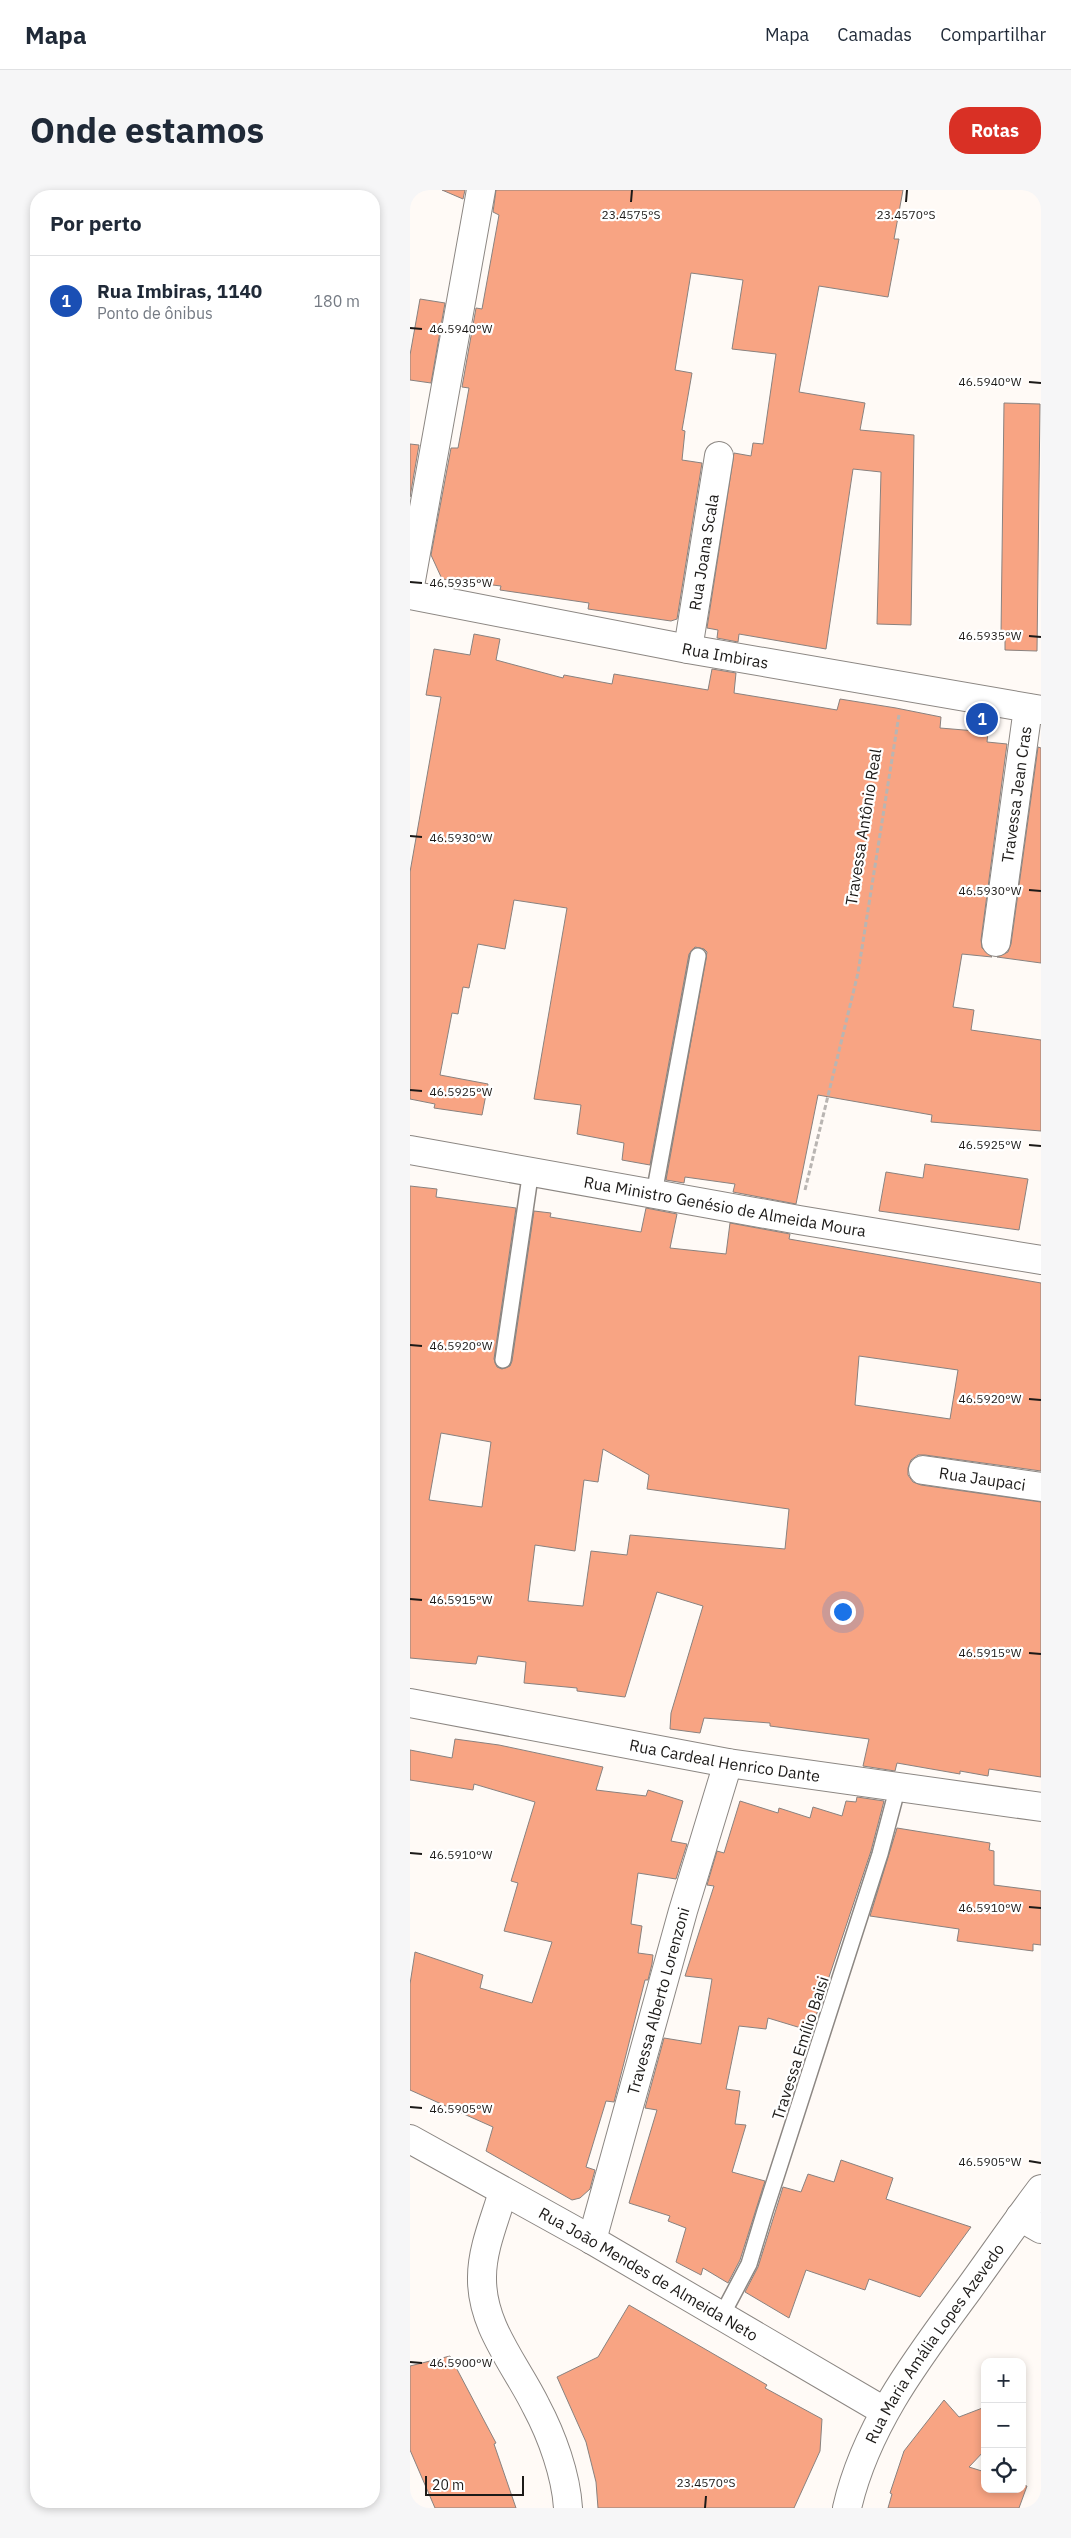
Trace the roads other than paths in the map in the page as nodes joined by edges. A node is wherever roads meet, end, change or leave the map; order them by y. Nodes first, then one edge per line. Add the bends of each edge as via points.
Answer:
1 (481, 190) edge
2 (719, 456) dead end
3 (410, 586) edge
4 (410, 595) edge
5 (688, 650) junction
6 (1035, 709) edge
7 (996, 942) dead end
8 (698, 956) dead end
9 (410, 1150) edge
10 (531, 1170) junction
11 (654, 1194) junction
12 (1041, 1260) edge
13 (503, 1360) dead end
14 (923, 1470) dead end
15 (1041, 1487) edge
16 (410, 1703) edge
17 (728, 1764) junction
18 (898, 1786) junction
19 (1041, 1807) edge
20 (410, 2139) edge
21 (1041, 2189) edge
22 (503, 2192) junction
23 (1031, 2223) edge
24 (592, 2240) junction
25 (722, 2315) junction
26 (884, 2411) junction
27 (568, 2508) edge
28 (846, 2508) edge

1 - 3 street
2 - 5 street, Rua Joana Scala
4 - 5 street, Rua Imbiras
5 - 6 street, Rua Imbiras
6 - 7 street, Travessa Jean Cras
8 - 11 lane
9 - 10 street, Rua Ministro Genésio de Almeida Moura
10 - 11 street, Rua Ministro Genésio de Almeida Moura
10 - 13 lane
11 - 12 street, Rua Ministro Genésio de Almeida Moura
14 - 15 street, Rua Jaupaci
16 - 17 street, Rua Cardeal Henrico Dante
17 - 18 street, Rua Cardeal Henrico Dante
17 - 24 street, Travessa Alberto Lorenzoni
18 - 19 street, Rua Cardeal Henrico Dante
18 - 25 lane, Travessa Emílio Baisi via 880,1854 756,2244
20 - 22 street, Rua João Mendes de Almeida Neto
21 - 23 street, Rua Maria Amália Lopes Azevedo
22 - 24 street, Rua João Mendes de Almeida Neto
22 - 27 street via 487,2243 482,2277 487,2309 499,2341 536,2406 557,2457
23 - 26 street, Rua Maria Amália Lopes Azevedo
24 - 25 street, Rua João Mendes de Almeida Neto
25 - 26 street, Rua João Mendes de Almeida Neto
26 - 28 street, Rua Maria Amália Lopes Azevedo via 864,2450

